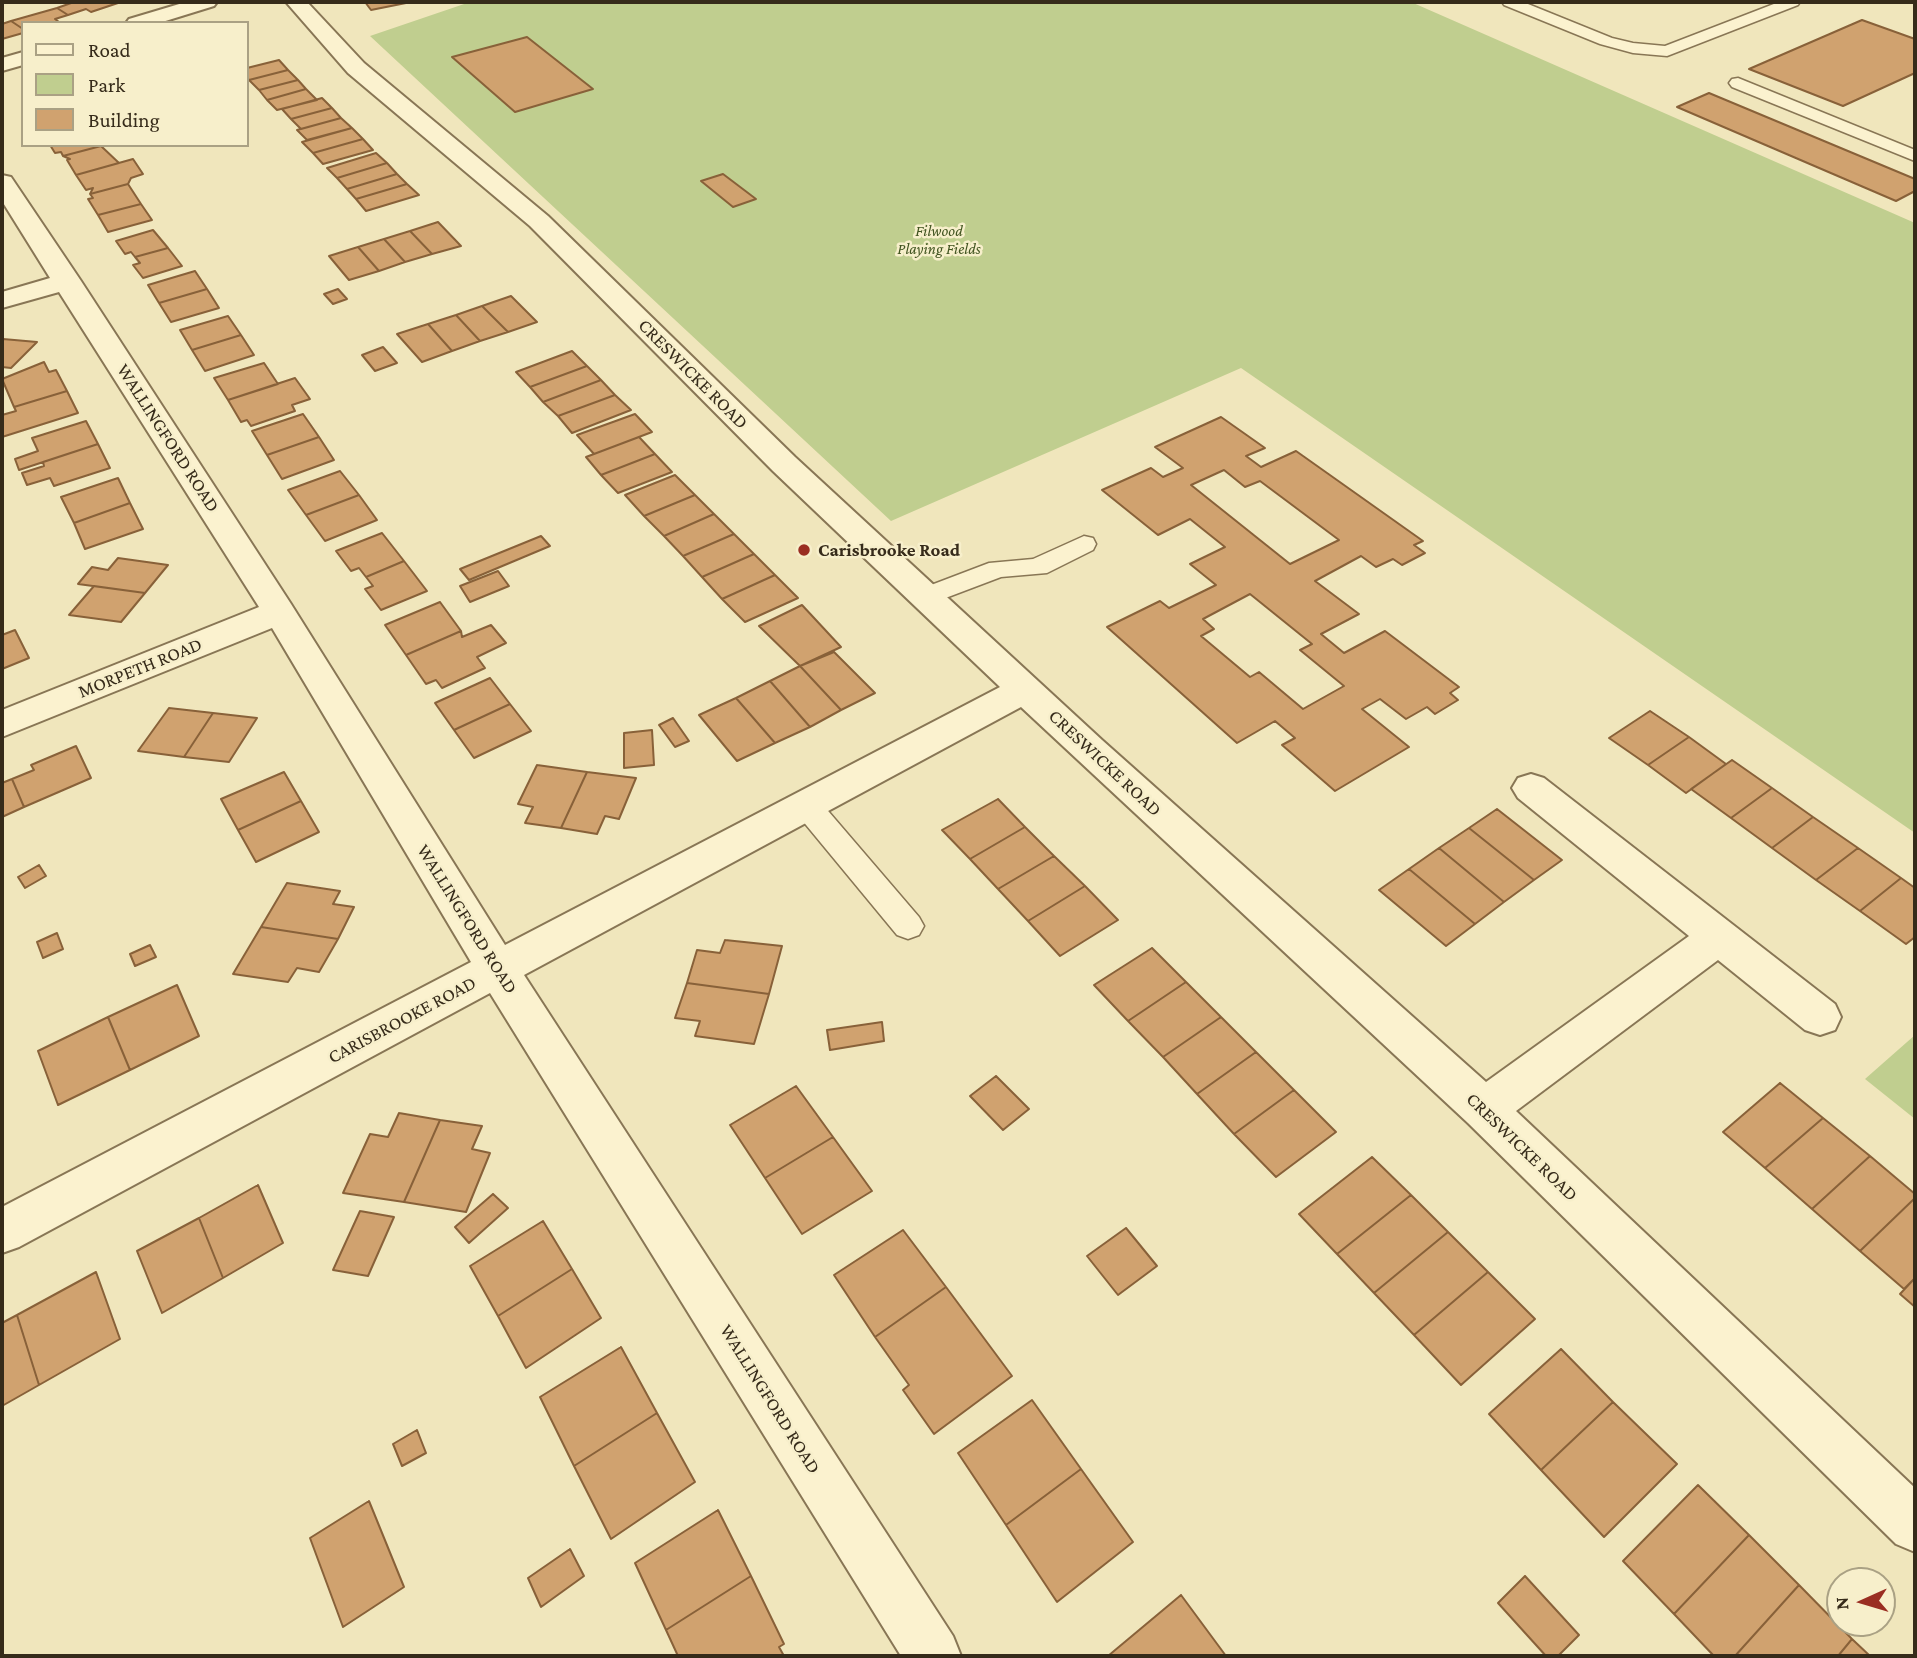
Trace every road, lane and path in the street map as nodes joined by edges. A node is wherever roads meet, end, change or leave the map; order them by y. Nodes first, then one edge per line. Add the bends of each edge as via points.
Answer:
1 (207, 2) edge
2 (296, 2) edge
3 (1510, 2) edge
4 (1792, 2) edge
5 (143, 21) edge
6 (21, 59) edge
7 (2, 65) edge
8 (1738, 83) dead end
9 (1914, 166) edge
10 (2, 182) edge
11 (68, 281) junction
12 (2, 300) edge
13 (1084, 544) dead end
14 (928, 596) junction
15 (279, 612) junction
16 (1024, 690) junction
17 (2, 724) edge
18 (1531, 788) dead end
19 (807, 806) junction
20 (908, 926) dead end
21 (1718, 937) junction
22 (498, 970) junction
23 (1820, 1017) dead end
24 (1484, 1109) junction
25 (2, 1231) edge
26 (1915, 1525) edge
27 (933, 1656) edge

1 - 5 street
2 - 14 street, CRESWICKE ROAD via 356,68 538,221 784,464
3 - 4 lane via 1605,41 1667,51
6 - 7 street
8 - 9 lane
10 - 11 street, WALLINGFORD ROAD
11 - 12 street
11 - 15 street, WALLINGFORD ROAD
13 - 14 lane via 1038,567 998,569
14 - 16 street, CRESWICKE ROAD
15 - 17 street, MORPETH ROAD
15 - 22 street, WALLINGFORD ROAD
16 - 19 street, CARISBROOKE ROAD
16 - 24 street, CRESWICKE ROAD
18 - 21 street
19 - 20 lane
19 - 22 street, CARISBROOKE ROAD
21 - 23 street
21 - 24 street
22 - 25 street, CARISBROOKE ROAD
22 - 27 street, WALLINGFORD ROAD
24 - 26 street, CRESWICKE ROAD

